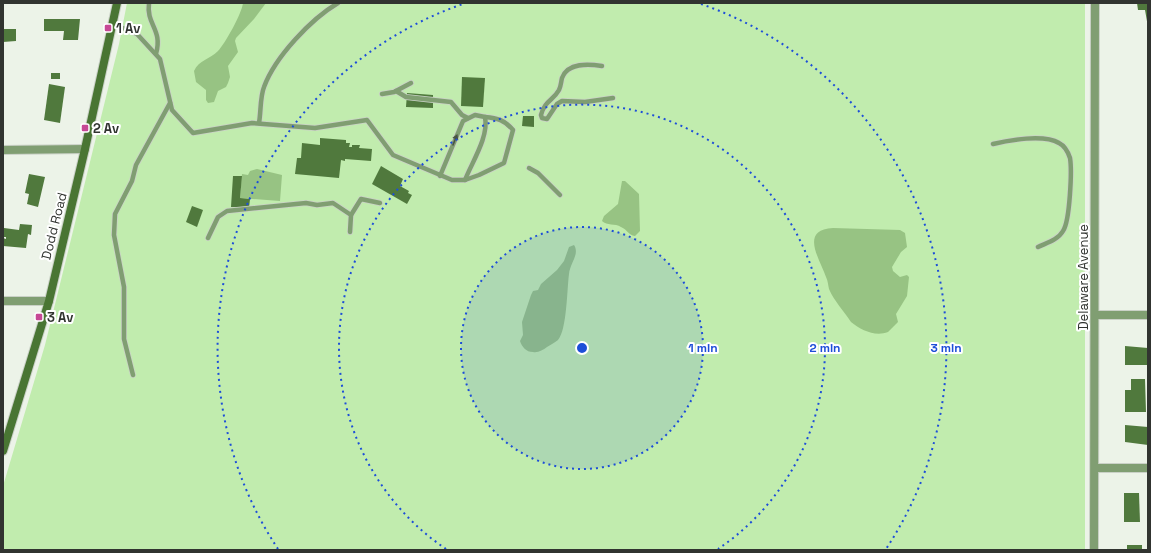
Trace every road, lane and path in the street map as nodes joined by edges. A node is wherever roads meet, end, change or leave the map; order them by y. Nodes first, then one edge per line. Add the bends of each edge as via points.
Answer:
1 (117, 3) edge
2 (149, 3) edge
3 (338, 3) edge
4 (1095, 3) edge
5 (113, 24) junction
6 (156, 54) junction
7 (602, 66) dead end
8 (411, 83) dead end
9 (559, 90) junction
10 (396, 91) junction
11 (382, 94) dead end
12 (613, 98) dead end
13 (170, 103) junction
14 (557, 104) junction
15 (485, 117) junction
16 (468, 118) junction
17 (260, 124) junction
18 (993, 144) dead end
19 (85, 149) junction
20 (3, 150) edge
21 (529, 168) dead end
22 (440, 176) junction
23 (465, 180) junction
24 (560, 195) dead end
25 (380, 203) dead end
26 (351, 215) junction
27 (350, 232) dead end
28 (208, 238) dead end
29 (1038, 247) dead end
30 (49, 300) junction
31 (3, 301) edge
32 (1095, 315) junction
33 (1148, 315) edge
34 (133, 374) dead end
35 (3, 451) edge
36 (1095, 468) junction
37 (1148, 468) edge
38 (1094, 550) edge

1 - 5 main road, Dodd Road
2 - 6 lane via 150,17 159,39
3 - 17 lane via 308,25 276,64 263,88
4 - 32 street, Delaware Avenue
5 - 6 lane via 136,34
5 - 19 main road, Dodd Road
6 - 13 lane via 160,59
7 - 9 lane via 583,64 572,67 562,77
8 - 10 lane
9 - 14 lane
9 - 14 lane via 546,102 542,118 547,119
10 - 11 lane
10 - 16 lane via 406,97 451,102
12 - 14 lane via 585,102 566,100
13 - 17 lane via 172,110 194,133 252,123
13 - 34 lane via 136,165 132,181 116,214 114,235 124,287 124,339
15 - 16 lane via 475,115
15 - 23 lane via 484,135
15 - 23 lane via 498,118 513,130 504,163
22 -> 16 lane via 463,122
17 - 22 lane via 315,128 367,120 394,155
18 - 29 lane via 1022,139 1052,140 1060,144 1070,158 1067,221 1058,238
19 - 20 street
19 - 30 main road, Dodd Road
21 - 24 lane via 538,173
22 - 23 lane via 452,180
25 - 26 lane via 361,199
26 - 27 lane
26 - 28 lane via 333,203 306,203 227,211 218,217
30 - 31 street
30 - 35 main road, Dodd Road
32 - 33 street
32 - 36 street, Delaware Avenue
36 - 37 street
36 - 38 street, Delaware Avenue

